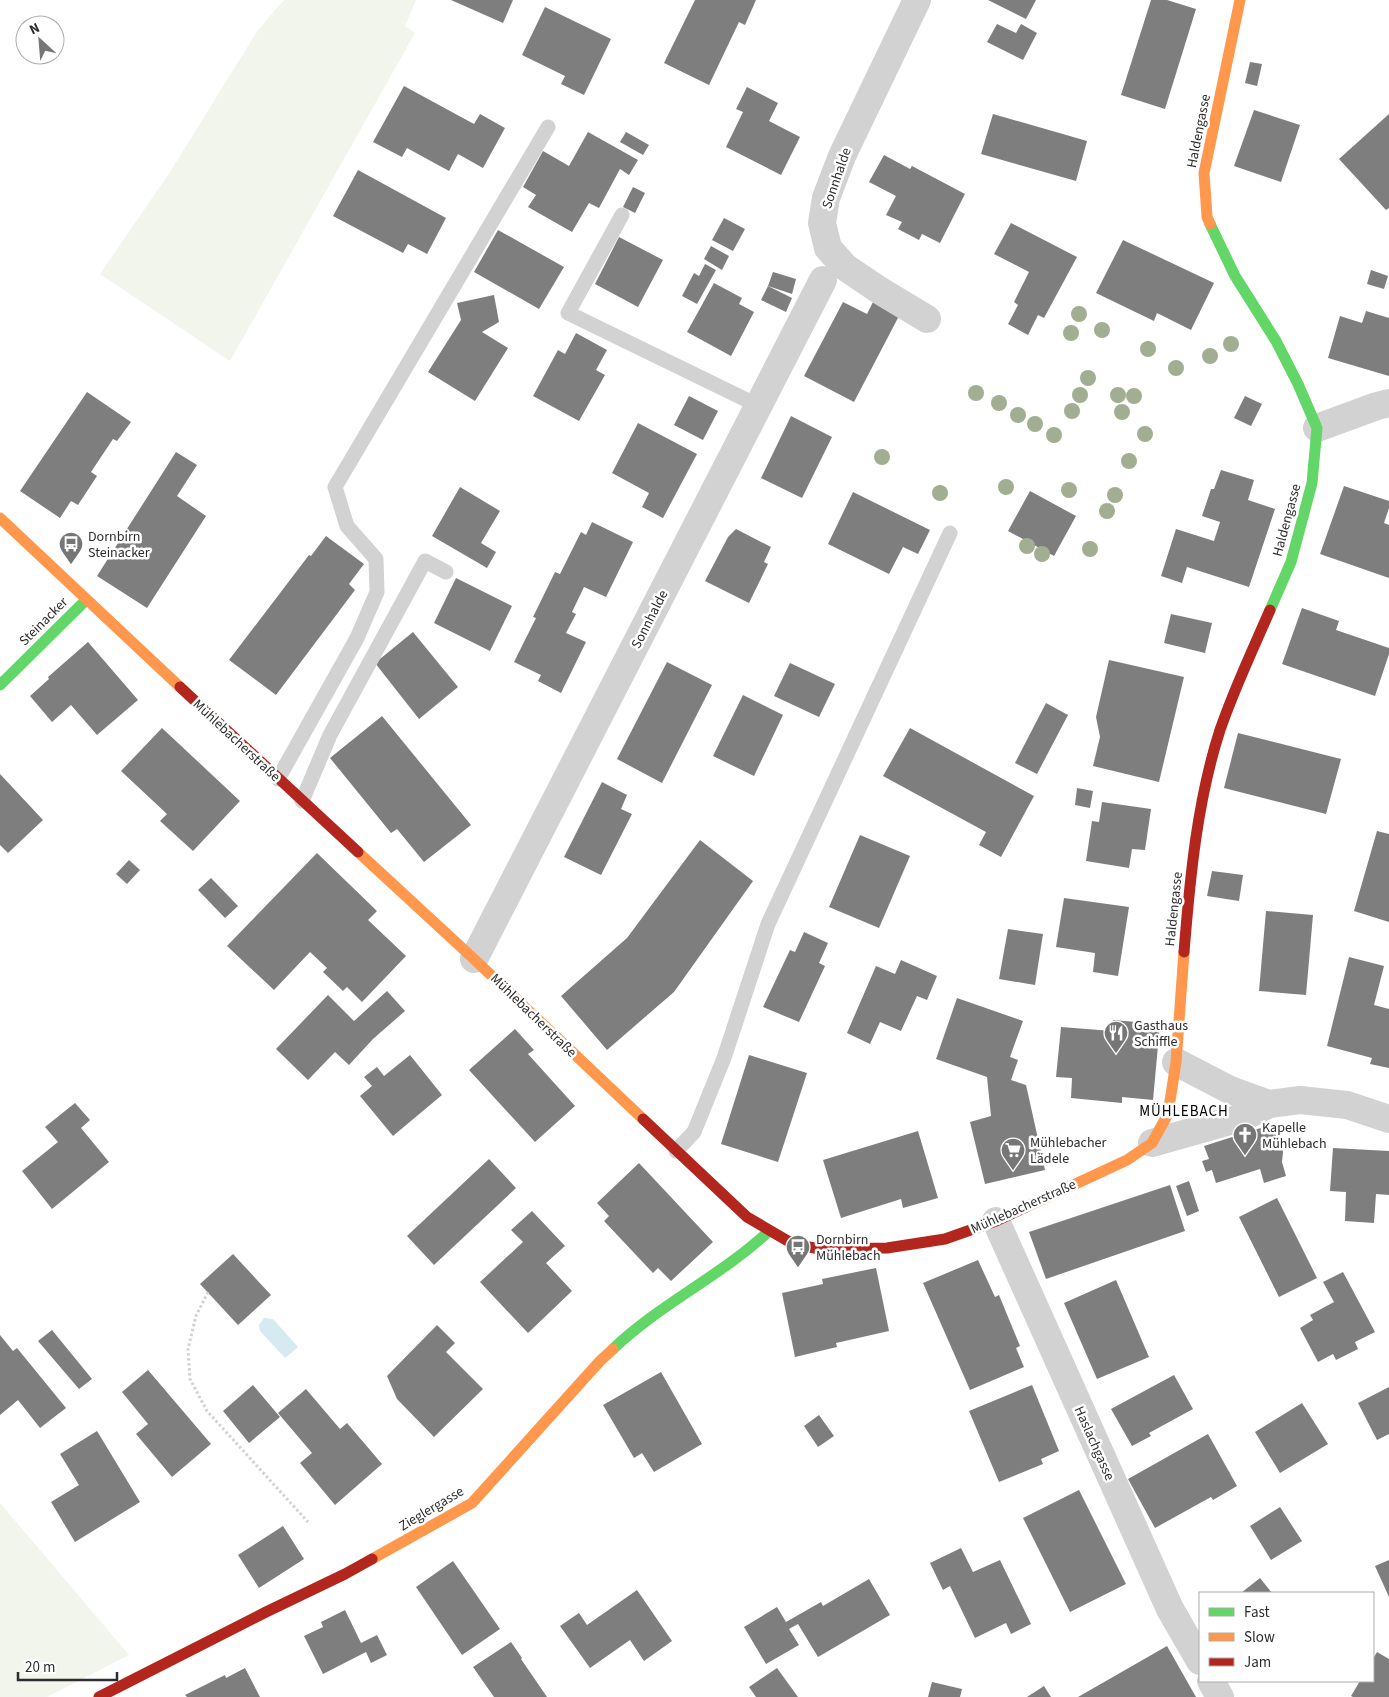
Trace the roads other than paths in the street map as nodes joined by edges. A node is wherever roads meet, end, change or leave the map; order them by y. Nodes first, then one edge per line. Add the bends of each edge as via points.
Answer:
1 (918, 0) edge
2 (1240, 0) edge
3 (548, 126) dead end
4 (622, 215) dead end
5 (823, 280) dead end
6 (927, 319) dead end
7 (1389, 403) edge
8 (759, 406) junction
9 (1317, 428) junction
10 (0, 518) edge
11 (950, 533) dead end
12 (446, 572) dead end
13 (86, 600) junction
14 (0, 685) edge
15 (278, 779) junction
16 (302, 801) junction
17 (474, 959) junction
18 (1176, 1062) junction
19 (1269, 1104) junction
20 (1389, 1119) edge
21 (1152, 1143) junction
22 (676, 1151) junction
23 (996, 1222) junction
24 (769, 1231) junction
25 (1199, 1660) edge
26 (1212, 1682) edge
27 (99, 1697) edge
28 (1220, 1697) edge

1 - 6 street, Sonnhalde via 842,156 826,198 822,224 828,248 845,267
2 - 9 street, Haldengasse via 1204,173 1207,217 1235,276 1276,341
3 - 15 lane via 335,488 347,526 376,559 378,592 358,638
4 - 8 lane via 568,313
5 - 8 street, Sonnhalde
7 - 9 street
8 - 17 street, Sonnhalde
9 - 18 street, Haldengasse via 1312,483 1291,562 1220,730 1202,801 1189,888
10 - 13 street, Mühlebacherstraße
11 - 22 lane via 768,924 724,1058 694,1132
12 - 16 lane via 425,561 330,735
13 - 14 street, Steinacker
13 - 15 street, Mühlebacherstraße
15 - 16 street, Mühlebacherstraße
16 - 17 street, Mühlebacherstraße
17 - 22 street, Mühlebacherstraße
18 - 19 street, Mühlebacherstraße via 1230,1090
18 - 21 street, Mühlebacherstraße via 1168,1114
19 - 20 street, Mühlebacherstraße via 1300,1100 1347,1105
19 - 21 street, Mühlebacherstraße via 1244,1117
21 - 23 street, Mühlebacherstraße via 1127,1160
22 - 24 street, Mühlebacherstraße via 747,1217
23 - 24 street, Mühlebacherstraße via 944,1239 886,1248 820,1249 793,1244
23 - 25 street, Haslachgasse via 1166,1600
24 - 27 street, Zieglergasse via 725,1268 634,1329 600,1361 472,1504 345,1574
26 - 28 street

